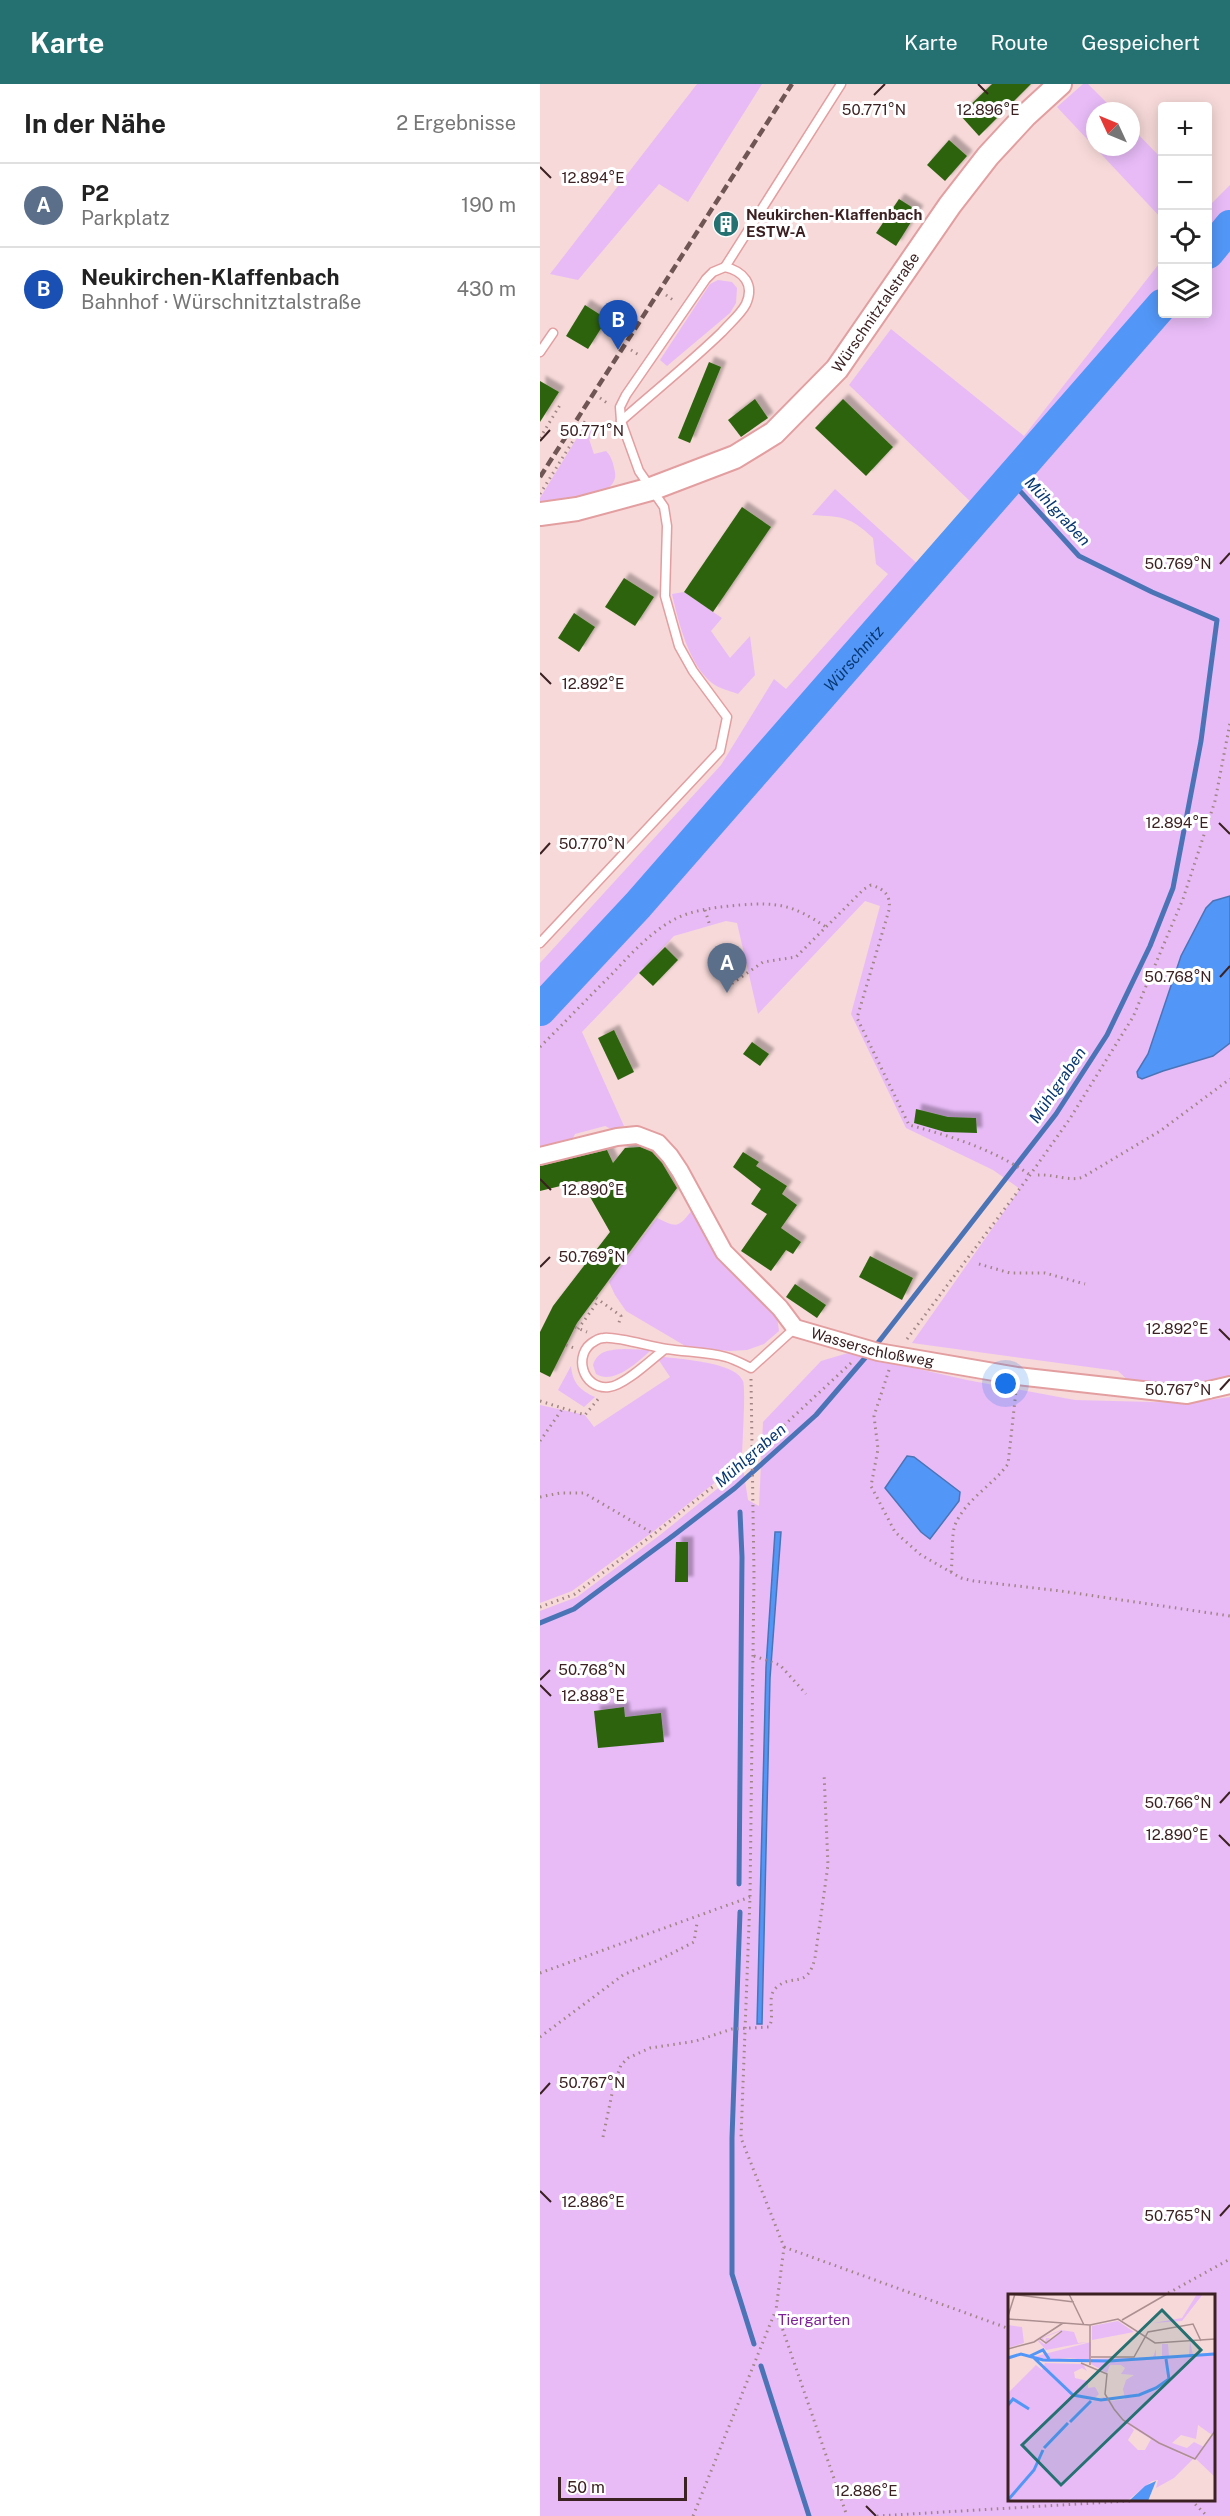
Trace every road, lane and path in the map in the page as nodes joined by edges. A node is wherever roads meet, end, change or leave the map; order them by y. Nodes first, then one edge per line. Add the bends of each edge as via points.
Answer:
1 (841, 84) edge
2 (1060, 84) edge
3 (725, 267) junction
4 (666, 295) dead end
5 (673, 300) dead end
6 (553, 333) dead end
7 (540, 352) edge
8 (600, 398) dead end
9 (608, 404) dead end
10 (560, 405) dead end
11 (586, 420) dead end
12 (621, 421) junction
13 (540, 438) edge
14 (651, 489) junction
15 (540, 494) edge
16 (540, 514) edge
17 (1230, 723) edge
18 (705, 910) junction
19 (710, 926) dead end
20 (826, 927) junction
21 (540, 943) edge
22 (727, 987) dead end
23 (540, 1047) edge
24 (1230, 1079) edge
25 (540, 1156) edge
26 (1030, 1175) junction
27 (1038, 1175) dead end
28 (979, 1263) dead end
29 (1085, 1284) dead end
30 (795, 1328) junction
31 (578, 1329) dead end
32 (615, 1340) junction
33 (566, 1345) dead end
34 (575, 1349) dead end
35 (665, 1349) junction
36 (880, 1352) junction
37 (751, 1368) junction
38 (1017, 1376) junction
39 (1230, 1385) edge
40 (608, 1387) junction
41 (540, 1401) edge
42 (563, 1408) junction
43 (540, 1441) edge
44 (751, 1456) junction
45 (540, 1497) edge
46 (654, 1534) junction
47 (951, 1572) junction
48 (540, 1607) edge
49 (1230, 1616) edge
50 (753, 1656) junction
51 (806, 1694) dead end
52 (824, 1773) dead end
53 (750, 1897) junction
54 (697, 1923) dead end
55 (540, 1973) edge
56 (744, 2029) junction
57 (540, 2037) edge
58 (603, 2137) dead end
59 (784, 2247) junction
60 (1230, 2259) edge
61 (1165, 2294) edge
62 (776, 2310) junction
63 (1008, 2328) edge
64 (1113, 2501) edge
65 (1193, 2501) edge
66 (693, 2516) edge
67 (847, 2516) edge
68 (877, 2516) edge
69 (1207, 2516) edge

1 - 3 lane
2 - 14 main road, Würschnitztalstraße via 988,156 837,369 807,403 774,433 735,457
3 - 12 lane via 706,279 626,395 620,407
3 - 12 lane via 738,270 746,278 747,303 713,341
4 - 5 path
6 - 7 lane
8 - 9 path
10 - 13 path
11 - 15 path
12 - 14 lane via 639,471
14 - 16 main road, Würschnitztalstraße via 577,509
14 - 21 lane via 664,507 665,596 679,646 728,717 720,751
17 - 26 path via 1215,801 1183,899 1133,1017
18 - 19 path
18 - 20 path via 781,904
18 - 23 path via 678,918 657,931
20 - 22 path via 796,957 763,962
20 - 26 path via 871,885 888,894 889,910 857,1018 909,1125 1010,1161
24 - 27 path via 1160,1131 1083,1177 1070,1180
25 - 30 street, Wasserschloßweg via 617,1137 638,1135 658,1143 680,1171 724,1252
26 - 36 path via 916,1330
28 - 29 path via 1010,1273 1045,1273
30 - 36 street, Wasserschloßweg
30 - 37 lane
31 - 32 path via 597,1299 621,1316
32 - 35 lane
32 - 40 lane via 593,1342 580,1362 589,1381
33 - 34 path
35 - 37 lane via 728,1357
35 - 40 lane via 618,1384
36 - 38 street, Wasserschloßweg
36 - 44 path via 826,1384
36 - 47 path via 874,1416 878,1449 872,1486 895,1532 921,1555
37 - 44 path
38 - 39 street, Wasserschloßweg via 1187,1395
38 - 47 path via 1008,1464 971,1501 956,1524
40 - 42 path via 585,1415
41 - 42 path
42 - 43 path
44 - 46 path
44 - 50 path
45 - 46 path via 584,1493
46 - 48 path via 575,1594
47 - 49 path via 974,1581
50 - 51 path via 780,1665
50 - 53 path
52 - 56 path via 828,1874 813,1965 804,1978 780,1984 774,1990 769,2027
53 - 55 path
53 - 56 path
54 - 57 path via 694,1942 622,1975
56 - 58 path via 650,2048 628,2058 614,2084
56 - 59 path via 741,2138
59 - 62 path
59 - 63 path
60 - 61 path
62 - 66 path
62 - 67 path
64 - 68 path
65 - 69 path

